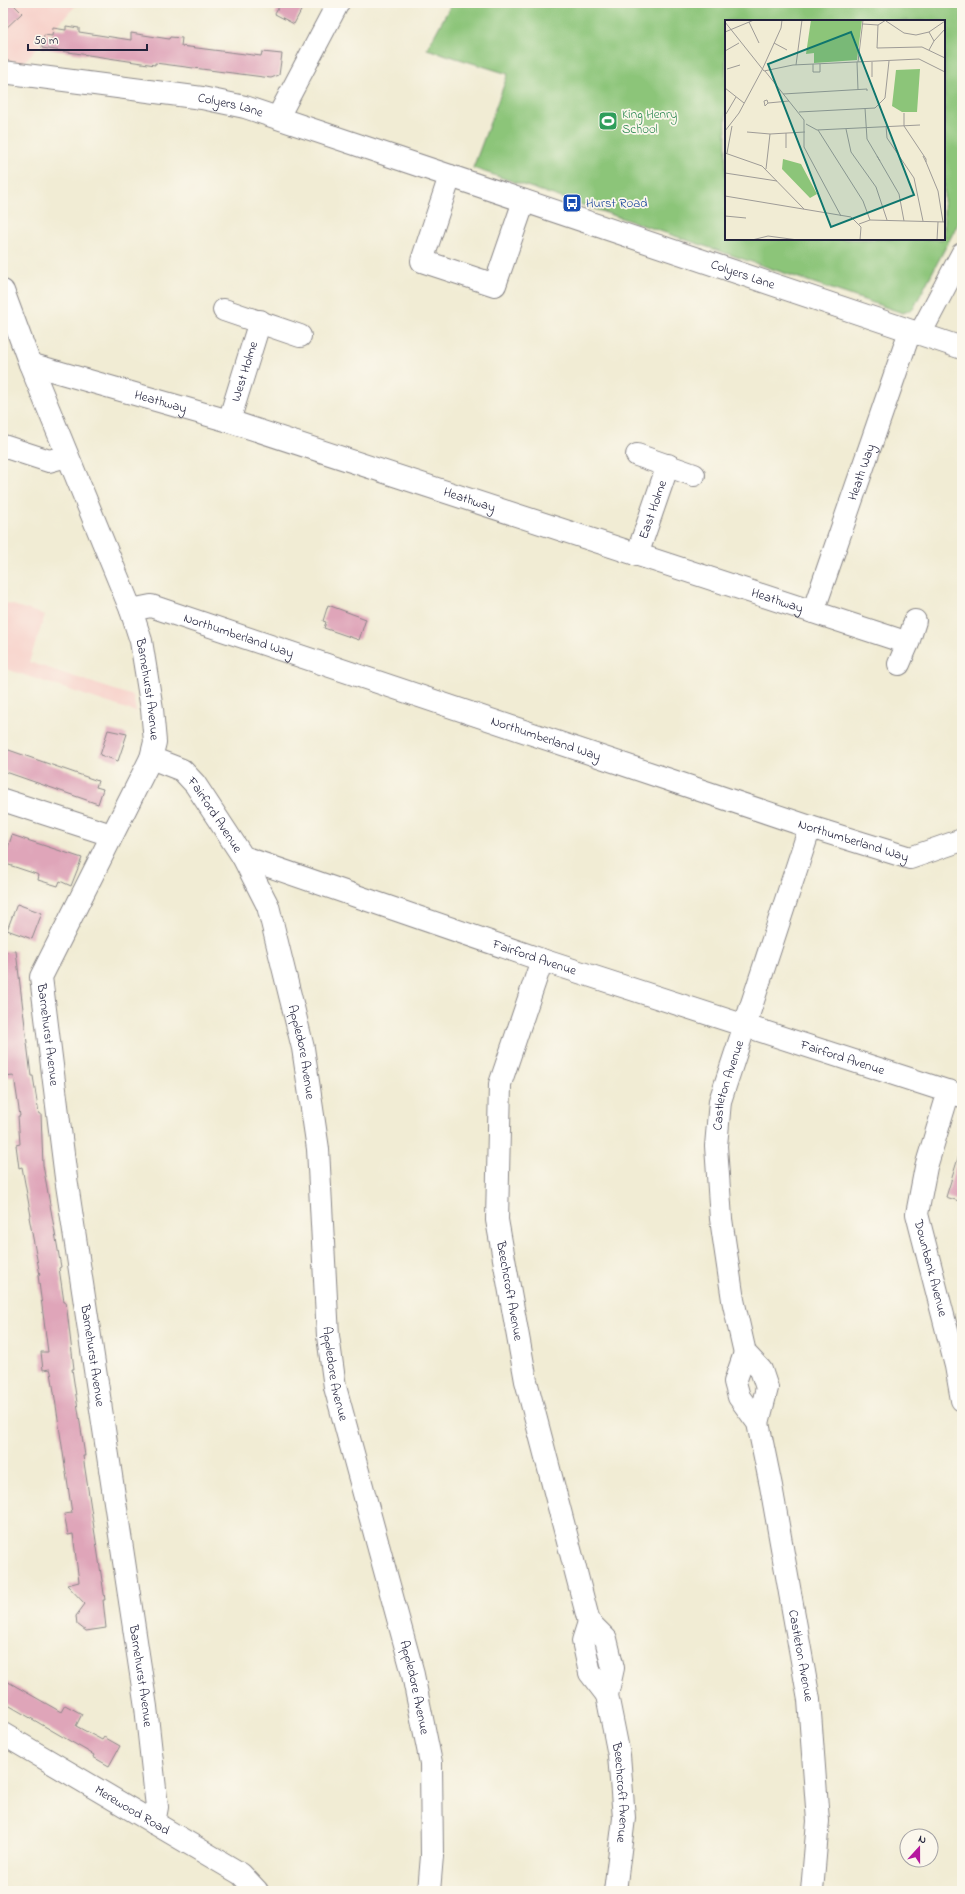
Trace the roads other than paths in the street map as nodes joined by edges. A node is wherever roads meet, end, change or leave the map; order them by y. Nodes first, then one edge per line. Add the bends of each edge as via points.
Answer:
1 (338, 3) edge
2 (3, 72) edge
3 (278, 117) junction
4 (450, 176) junction
5 (524, 201) junction
6 (962, 254) edge
7 (3, 291) edge
8 (224, 310) dead end
9 (260, 321) junction
10 (915, 333) junction
11 (300, 336) dead end
12 (962, 348) edge
13 (30, 364) junction
14 (229, 421) junction
15 (3, 446) edge
16 (637, 455) dead end
17 (67, 456) junction
18 (668, 465) junction
19 (694, 475) dead end
20 (636, 554) junction
21 (131, 610) junction
22 (812, 612) junction
23 (915, 621) dead end
24 (908, 643) junction
25 (899, 664) dead end
26 (150, 758) junction
27 (3, 800) edge
28 (810, 827) junction
29 (111, 834) junction
30 (962, 840) edge
31 (242, 857) junction
32 (542, 960) junction
33 (744, 1025) junction
34 (955, 1094) edge
35 (962, 1400) edge
36 (3, 1734) edge
37 (154, 1823) junction
38 (257, 1891) edge
39 (429, 1891) edge
40 (615, 1891) edge
41 (812, 1891) edge

1 - 3 street
2 - 3 street, Colyers Lane via 202,98
3 - 4 street, Colyers Lane
4 - 5 street, Colyers Lane
4 - 5 street via 422,260 495,285
5 - 10 street, Colyers Lane
6 - 10 street, Heath Way
7 - 13 street, Barnehurst Avenue
8 - 9 street
9 - 11 street
9 - 14 street, West Holme
10 - 12 street, Colyers Lane
10 - 22 street, Heath Way
13 - 14 street, Heathway
13 - 17 street, Barnehurst Avenue
14 - 20 street, Heathway
15 - 17 street via 49,461
16 - 18 street, East Holme
17 - 21 street, Barnehurst Avenue
18 - 19 street, East Holme
18 - 20 street, East Holme
20 - 22 street, Heathway
21 - 26 street, Barnehurst Avenue via 140,641 152,709 155,742
21 - 28 street, Northumberland Way via 151,606
22 - 24 street, Heathway
23 - 24 street
24 - 25 street
26 - 29 street, Barnehurst Avenue
26 - 31 street, Fairford Avenue via 182,770 195,784
27 - 29 street
28 - 30 street, Northumberland Way via 910,858
28 - 33 street, Castleton Avenue
29 - 37 street, Barnehurst Avenue via 42,976 68,1186 146,1707 157,1807
31 - 32 street, Fairford Avenue
31 - 39 street, Appledore Avenue via 268,906 302,1048 318,1149 328,1336 335,1387 412,1670 431,1763 432,1856
32 - 33 street, Fairford Avenue
32 - 40 street, Beechcroft Avenue via 500,1084 497,1220 526,1381 589,1622 583,1641 590,1673 607,1694 618,1756 624,1818
33 - 34 street, Fairford Avenue
33 - 41 street, Castleton Avenue via 720,1101 716,1146 721,1219 733,1300 745,1353 735,1382 739,1397 758,1423 809,1700 818,1821
34 - 35 street, Downbank Avenue via 926,1167 917,1214 956,1366
36 - 37 street, Merewood Road
37 - 38 street, Merewood Road via 241,1874

